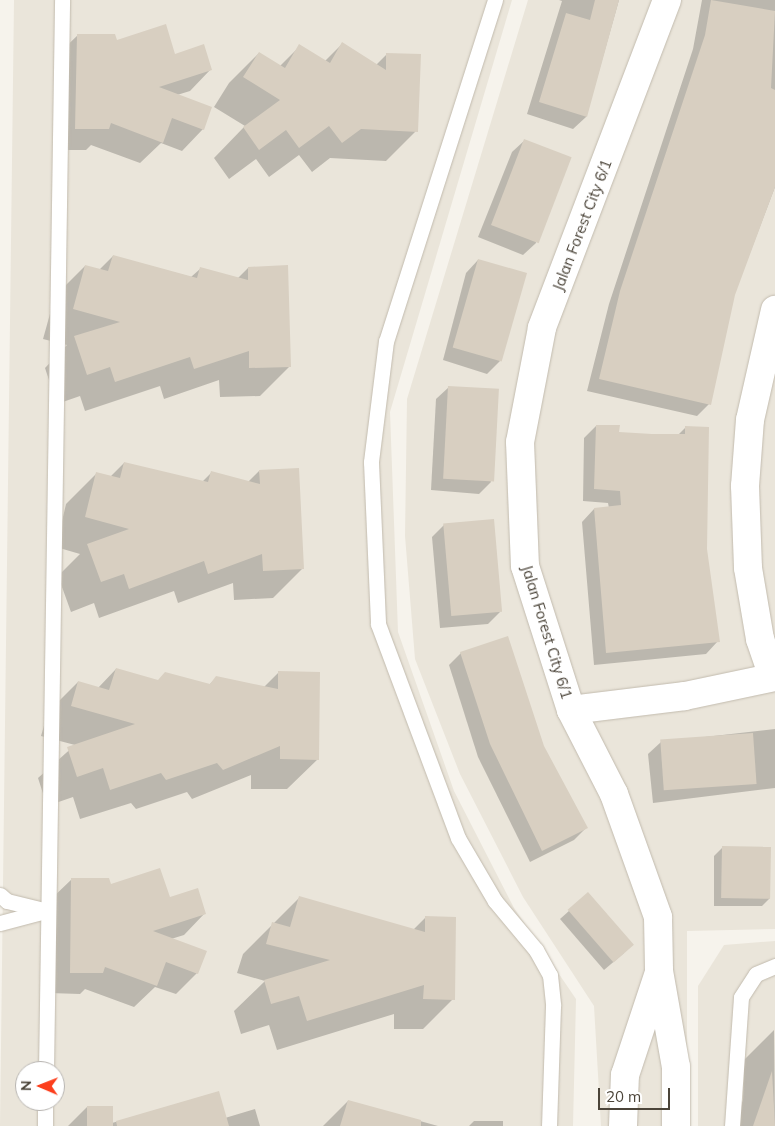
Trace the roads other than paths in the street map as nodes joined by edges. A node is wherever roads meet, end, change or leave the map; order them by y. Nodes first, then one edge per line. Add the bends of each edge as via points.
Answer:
1 (62, 0) edge
2 (494, 0) edge
3 (667, 0) edge
4 (775, 310) edge
5 (774, 677) edge
6 (571, 710) junction
7 (0, 895) edge
8 (48, 911) junction
9 (0, 923) edge
10 (775, 966) edge
11 (659, 971) junction
12 (46, 1061) edge
13 (45, 1111) edge
14 (45, 1126) edge
15 (549, 1126) edge
16 (623, 1126) edge
17 (676, 1126) edge
18 (732, 1126) edge

1 - 8 lane
2 - 15 lane via 386,341 371,462 378,624 458,838 495,901 536,950 550,975 553,1006
3 - 6 street, Jalan Forest City 6/1 via 542,328 520,442 525,566
4 - 5 street via 750,420 745,486 748,568 760,638
5 - 6 street via 685,696
6 - 11 street, Jalan Forest City 6/1 via 614,794 658,917
7 - 8 lane via 7,901
8 - 9 lane
8 - 12 lane
10 - 18 lane via 756,974 741,997 736,1022
11 - 16 street, Jalan Forest City 6/1 via 625,1075
11 - 17 street, Jalan Forest City 6/1 via 676,1067
13 - 14 lane

